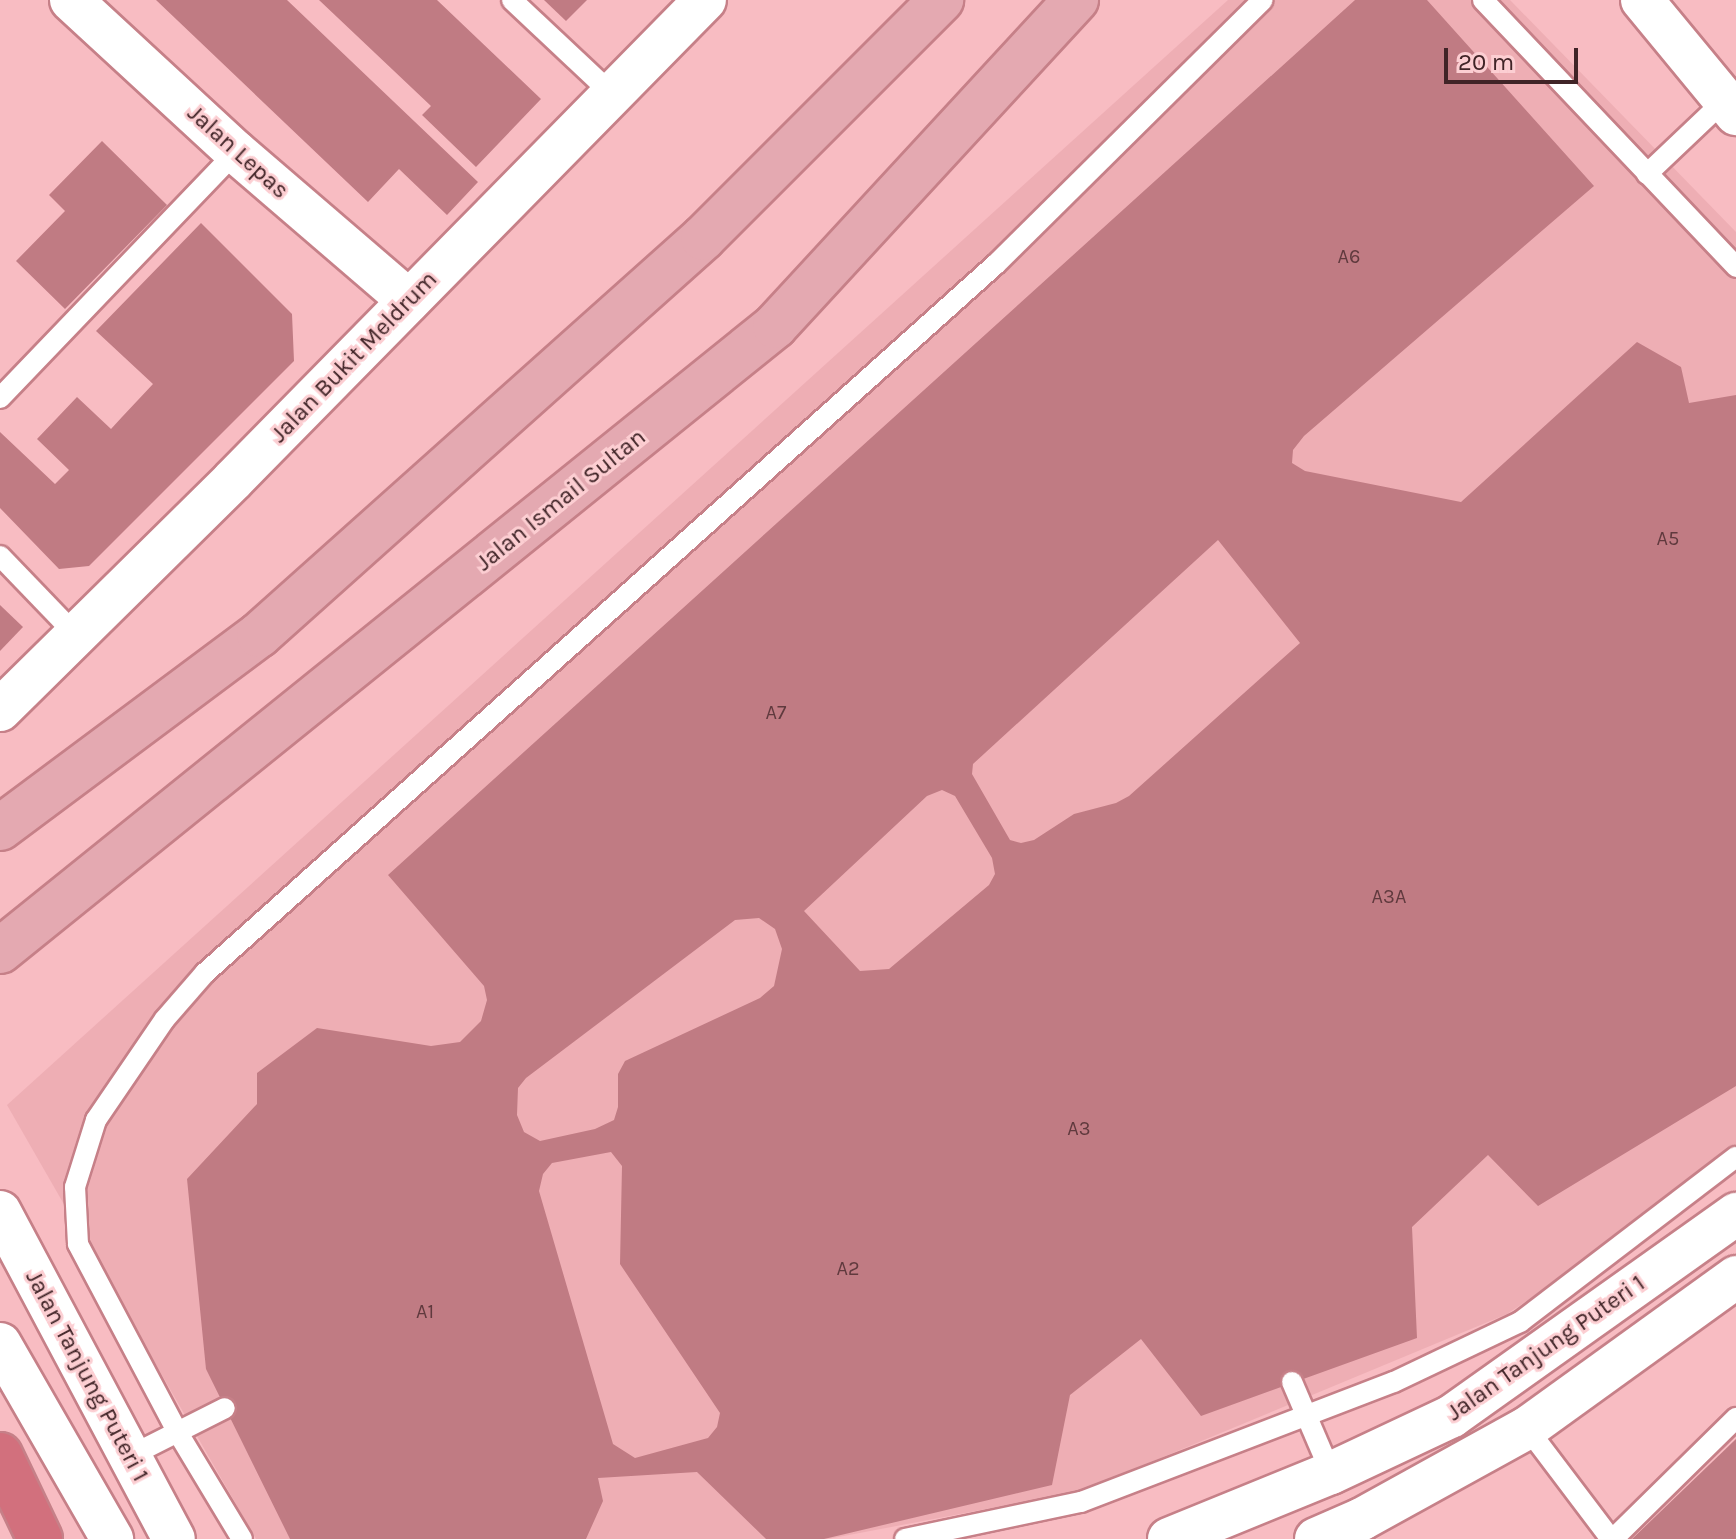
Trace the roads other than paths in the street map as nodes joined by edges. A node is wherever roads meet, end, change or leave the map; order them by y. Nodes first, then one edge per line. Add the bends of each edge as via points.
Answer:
1 (71, 0) edge
2 (512, 0) edge
3 (705, 0) edge
4 (941, 0) edge
5 (1076, 0) edge
6 (1263, 0) edge
7 (1483, 0) edge
8 (1642, 0) edge
9 (612, 94) junction
10 (1730, 107) edge
11 (236, 152) junction
12 (1647, 174) junction
13 (1736, 267) edge
14 (409, 301) junction
15 (0, 398) edge
16 (0, 556) edge
17 (77, 636) junction
18 (0, 710) edge
19 (0, 828) edge
20 (0, 951) edge
21 (1736, 1157) edge
22 (0, 1212) edge
23 (1736, 1214) edge
24 (1736, 1277) edge
25 (0, 1344) edge
26 (1292, 1382) dead end
27 (225, 1408) dead end
28 (1736, 1418) edge
29 (1306, 1419) junction
30 (1527, 1428) junction
31 (178, 1433) junction
32 (0, 1455) edge
33 (130, 1456) junction
34 (1331, 1473) junction
35 (40, 1539) edge
36 (112, 1539) edge
37 (174, 1539) edge
38 (242, 1539) edge
39 (905, 1539) edge
40 (1169, 1539) edge
41 (1316, 1539) edge
42 (1612, 1539) edge

1 - 11 street, Jalan Lepas
2 - 9 lane
3 - 9 street, Jalan Bukit Meldrum
4 - 19 main road via 703,238 259,635
5 - 20 main road, Jalan Ismail Sultan via 775,326
6 - 31 lane via 996,264 205,973 165,1019 96,1120 75,1187 78,1244
7 - 12 lane
8 - 10 street
9 - 14 street, Jalan Bukit Meldrum
10 - 12 lane
11 - 14 street, Jalan Lepas
11 - 15 lane
12 - 13 lane
14 - 17 street, Jalan Bukit Meldrum
16 - 17 lane
17 - 18 street, Jalan Bukit Meldrum
21 - 29 lane via 1520,1322
22 - 33 street, Jalan Tanjung Puteri 1
23 - 34 street, Jalan Tanjung Puteri 1 via 1452,1416
24 - 30 street, Jalan Tanjung Puteri 1
25 - 36 street
26 - 29 lane
27 - 31 lane
28 - 42 lane
29 - 34 lane
29 - 39 lane via 1081,1502
30 - 41 street, Jalan Tanjung Puteri 1
30 - 42 lane
31 - 33 lane
31 - 38 lane
32 - 35 highway
33 - 37 street, Jalan Tanjung Puteri 1
34 - 40 street, Jalan Tanjung Puteri 1

